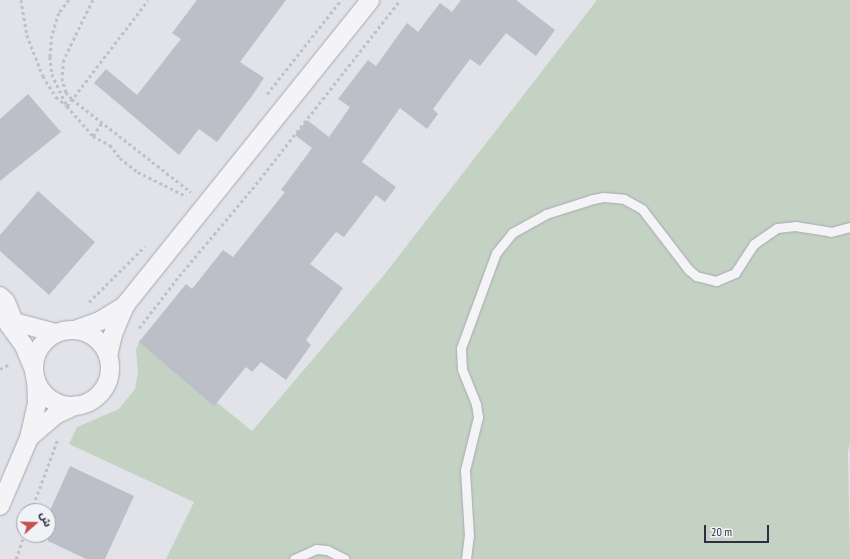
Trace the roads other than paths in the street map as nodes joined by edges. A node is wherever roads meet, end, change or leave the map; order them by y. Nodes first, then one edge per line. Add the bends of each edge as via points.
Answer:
1 (370, 0) edge
2 (850, 227) edge
3 (3, 299) edge
4 (126, 304) junction
5 (75, 330) junction
6 (56, 333) junction
7 (108, 356) junction
8 (35, 374) junction
9 (76, 405) junction
10 (29, 438) junction
11 (0, 506) edge
12 (294, 559) edge
13 (345, 559) edge
14 (466, 559) edge

1 - 4 street via 181,239
2 - 14 lane via 831,232 795,226 777,228 754,244 735,273 716,281 696,276 688,269 642,209 624,199 593,199 546,214 512,233 496,253 461,348 462,369 476,404 478,417 465,470 469,536
3 - 6 street via 14,322
3 - 8 street via 9,325 24,346
4 - 5 street via 100,321
4 - 7 street via 112,334
5 - 6 street
5 - 7 street via 95,339
6 - 8 street via 40,347
7 - 9 street via 110,367 104,388 87,402
8 - 9 street via 48,397 66,405
8 - 10 street via 37,404
9 - 10 street via 46,422
10 - 11 street
12 - 13 lane via 316,549 327,550

